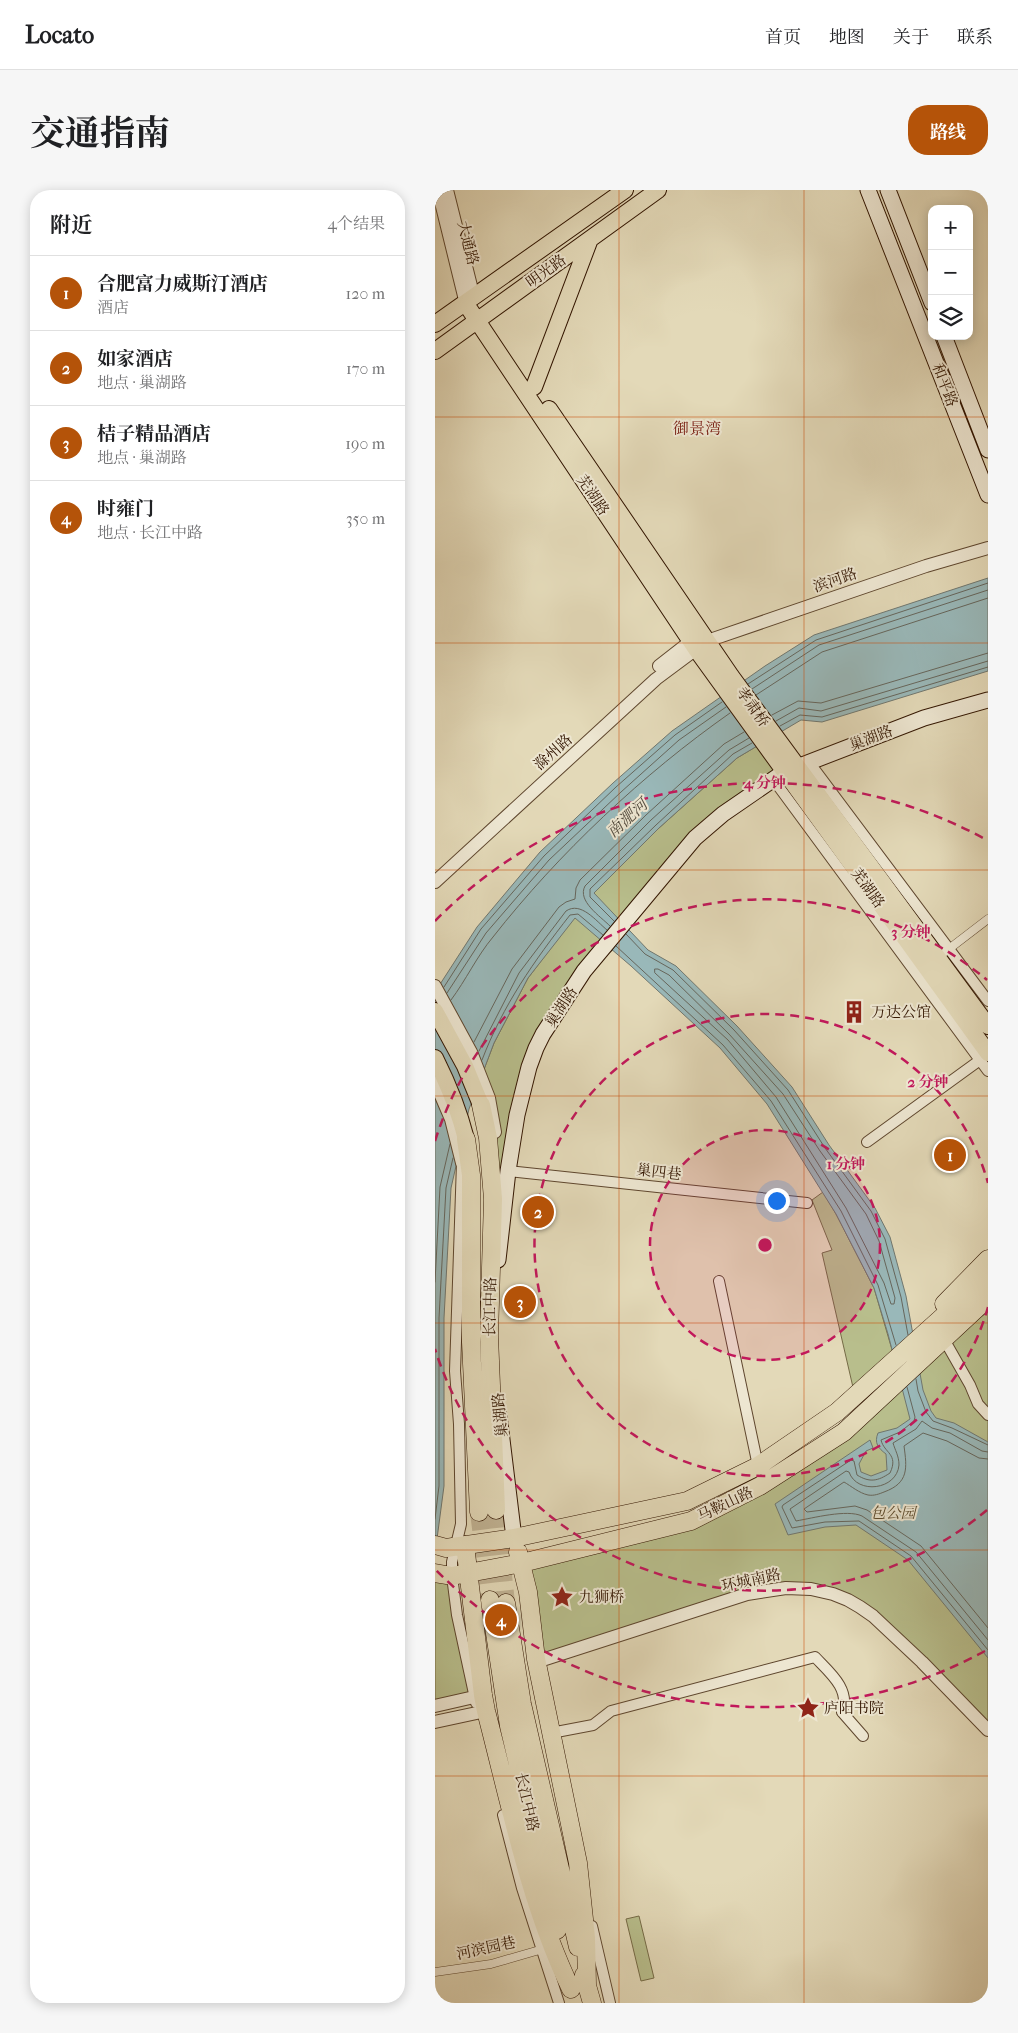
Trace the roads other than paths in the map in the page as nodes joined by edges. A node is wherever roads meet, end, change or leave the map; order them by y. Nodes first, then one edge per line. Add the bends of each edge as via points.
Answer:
1 (447, 190) edge
2 (625, 190) edge
3 (658, 190) edge
4 (868, 190) edge
5 (888, 190) edge
6 (438, 198) edge
7 (590, 239) junction
8 (929, 295) edge
9 (470, 301) junction
10 (481, 318) junction
11 (435, 324) edge
12 (946, 340) edge
13 (435, 351) edge
14 (534, 387) junction
15 (988, 450) edge
16 (988, 496) edge
17 (988, 548) edge
18 (698, 644) junction
19 (727, 681) joint
20 (988, 700) edge
21 (771, 743) joint
22 (791, 770) junction
23 (435, 870) edge
24 (435, 882) edge
25 (988, 920) edge
26 (937, 958) junction
27 (435, 986) edge
28 (988, 1001) edge
29 (435, 1011) edge
30 (988, 1026) edge
31 (984, 1057) edge
32 (435, 1058) edge
33 (988, 1071) edge
34 (435, 1082) edge
35 (485, 1101) junction
36 (466, 1140) joint
37 (867, 1142) dead end
38 (462, 1163) joint
39 (508, 1171) junction
40 (807, 1203) dead end
41 (498, 1214) junction
42 (502, 1229) junction
43 (988, 1259) edge
44 (491, 1274) junction
45 (988, 1280) edge
46 (719, 1282) dead end
47 (988, 1298) edge
48 (988, 1312) edge
49 (955, 1317) junction
50 (945, 1341) junction
51 (925, 1345) junction
52 (988, 1416) edge
53 (758, 1466) junction
54 (514, 1538) junction
55 (450, 1546) edge
56 (522, 1564) junction
57 (435, 1573) edge
58 (460, 1574) junction
59 (498, 1601) tunnel mouth
60 (536, 1662) junction
61 (481, 1704) junction
62 (435, 1706) edge
63 (435, 1722) edge
64 (988, 1730) edge
65 (551, 1732) junction
66 (863, 1736) dead end
67 (578, 1863) junction
68 (543, 1949) junction
69 (435, 1972) edge
70 (578, 1992) edge
71 (559, 2003) edge
72 (592, 2003) edge
73 (610, 2003) edge

1 - 9 street, 大通路
2 - 9 main road, 明光路
3 - 7 main road, 明光路
4 - 16 main road, 和平路
5 - 8 main road
6 - 9 street, 大通路
7 - 10 main road, 明光路
7 - 14 main road
9 - 10 main road, 芜湖路
9 - 11 main road, 明光路
10 - 13 main road, 明光路
10 - 14 main road, 芜湖路
10 - 18 main road, 芜湖路
12 - 15 main road, 和平路
14 - 18 main road, 芜湖路
17 - 18 street, 滨河路
18 - 19 main road, 芜湖路
18 - 23 street, 滁州路 via 651,673
18 - 24 street, 滁州路
19 - 21 main road, 孝肃桥
20 - 22 main road, 巢湖路 via 924,718
21 - 22 main road, 芜湖路
22 - 26 main road, 芜湖路
22 - 28 street
22 - 31 main road, 芜湖路
22 - 39 main road, 巢湖路 via 723,814 695,838 584,971 536,1048 517,1115
25 - 26 street
26 - 30 main road, 芜湖路
27 - 35 street via 471,1052
29 - 35 main road
31 - 33 street
31 - 37 street
32 - 36 main road via 462,1122
34 - 38 street via 451,1119
35 - 41 street via 495,1134
35 - 44 highway, 长江中路 via 493,1199
36 - 44 highway, 长江中路 via 471,1175 471,1342 488,1511
38 - 55 street via 455,1371 461,1524
39 - 40 street, 巢四巷
39 - 41 street
39 - 42 main road, 巢湖路
41 - 42 street
41 - 44 street
42 - 54 main road, 巢湖路 via 495,1299 495,1374
43 - 51 highway via 947,1300
45 - 49 highway
46 - 53 street
47 - 49 highway
48 - 50 highway
49 - 51 highway, 马鞍山路
50 - 51 highway
50 - 52 street via 978,1404
51 - 53 highway, 马鞍山路 via 886,1368 837,1412
51 - 56 highway, 马鞍山路 via 894,1385 844,1432 760,1486 691,1521
53 - 54 highway, 马鞍山路 via 687,1501
54 - 55 highway, 马鞍山路
54 - 56 highway
55 - 58 highway
56 - 58 highway, 马鞍山路
56 - 60 highway
57 - 58 highway, 马鞍山路
58 - 61 highway
59 - 70 highway, 长江中路 via 509,1726
60 - 64 street, 环城南路 via 747,1594 777,1589 811,1589 848,1600 873,1616
60 - 65 highway
61 - 62 street
61 - 63 street
61 - 68 street via 510,1841
61 - 70 highway via 534,1892 557,1959
65 - 66 street via 593,1725 611,1712 815,1657 841,1686 846,1704 842,1712
65 - 67 highway
67 - 70 highway via 586,1938
67 - 73 street
68 - 69 street, 河滨园巷 via 491,1964
68 - 71 street
70 - 72 highway, 长江中路

